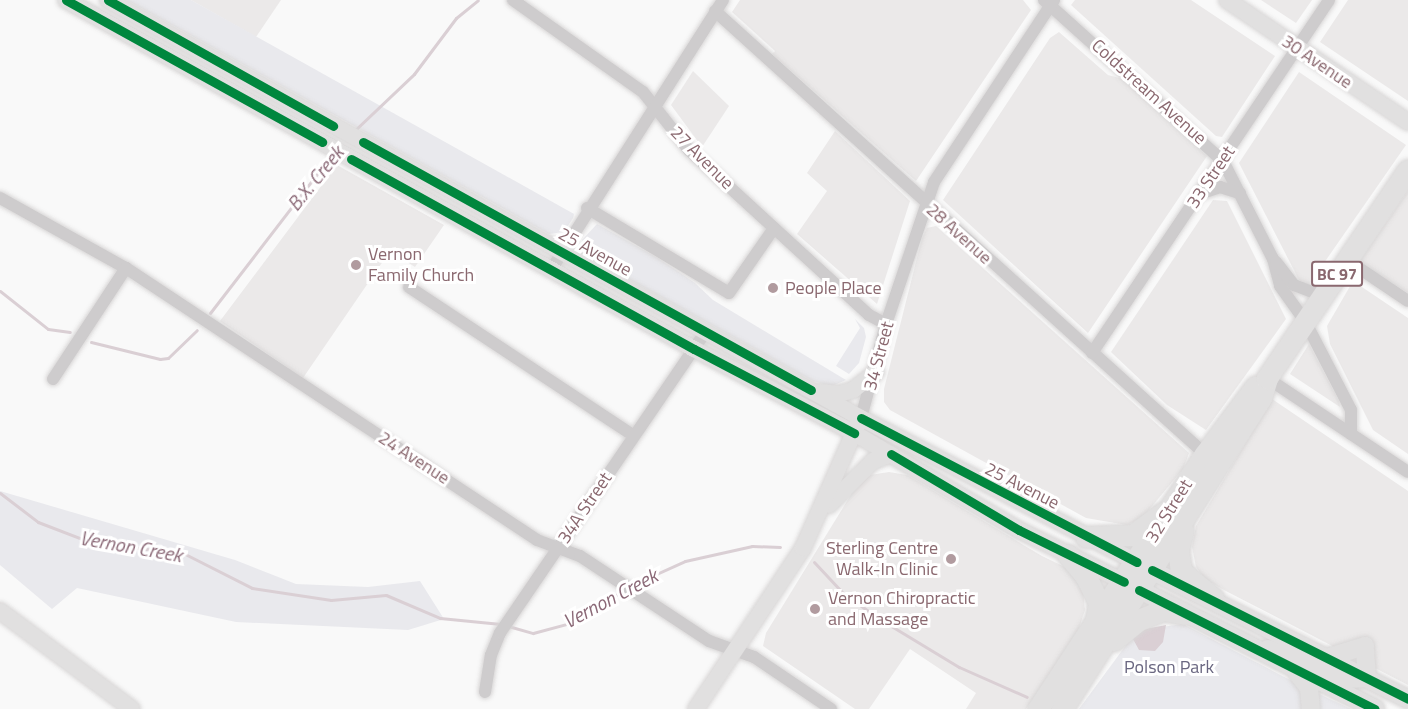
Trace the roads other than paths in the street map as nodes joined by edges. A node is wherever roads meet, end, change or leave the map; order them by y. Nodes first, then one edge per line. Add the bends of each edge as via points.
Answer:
1 (66, 0) edge
2 (108, 0) edge
3 (513, 0) edge
4 (1227, 0) edge
5 (1329, 0) edge
6 (1049, 2) edge
7 (719, 5) edge
8 (1297, 48) junction
9 (656, 108) junction
10 (1408, 122) edge
11 (1223, 161) junction
12 (1408, 170) edge
13 (1240, 193) junction
14 (1200, 195) junction
15 (0, 198) edge
16 (925, 204) junction
17 (587, 208) junction
18 (774, 228) junction
19 (562, 253) junction
20 (1273, 259) junction
21 (1347, 260) junction
22 (126, 268) junction
23 (550, 270) junction
24 (409, 287) dead end
25 (1322, 296) junction
26 (1408, 301) edge
27 (1305, 321) junction
28 (886, 324) junction
29 (705, 333) junction
30 (694, 349) junction
31 (1092, 353) junction
32 (876, 372) junction
33 (1267, 378) junction
34 (53, 379) dead end
35 (811, 390) junction
36 (858, 426) junction
37 (1351, 434) junction
38 (633, 435) junction
39 (891, 454) junction
40 (1205, 454) junction
41 (1408, 472) edge
42 (1179, 511) junction
43 (819, 517) junction
44 (1086, 537) junction
45 (558, 549) junction
46 (1068, 555) junction
47 (1145, 566) junction
48 (1132, 586) junction
49 (1213, 598) junction
50 (0, 611) edge
51 (1185, 615) junction
52 (1096, 623) junction
53 (1243, 644) junction
54 (1102, 650) junction
55 (736, 651) junction
56 (1326, 658) junction
57 (1297, 673) junction
58 (1367, 678) junction
59 (485, 692) dead end
60 (1348, 699) junction
61 (1408, 699) edge
62 (132, 709) edge
63 (696, 709) edge
64 (831, 709) edge
65 (1038, 709) edge
66 (1062, 709) edge
67 (1311, 709) edge
68 (1317, 709) edge
69 (1375, 709) edge

1 - 23 main road, 25 Avenue
2 - 19 main road, 25 Avenue
3 - 9 street, 27 Avenue via 622,74
4 - 8 main road, 30 Avenue
5 - 8 street, 33 Street
6 - 11 street, Coldstream Avenue
6 - 16 street, 34 Street via 941,169
7 - 9 street
7 - 16 street, 28 Avenue
8 - 10 main road, 30 Avenue
8 - 11 street, 33 Street
9 - 17 street
9 - 18 street, 27 Avenue via 689,150
11 - 13 street, Coldstream Avenue
11 - 14 street, 33 Street
12 - 21 highway, 32 Street / BC 97
13 - 14 street via 1220,187
13 - 20 street, Coldstream Avenue
14 - 31 street, 33 Street
15 - 22 street, 24 Avenue
16 - 28 street, 34 Street
16 - 31 street, 28 Avenue
17 - 18 street via 729,293
17 - 19 street
18 - 28 street, 27 Avenue via 869,315
19 - 23 street
19 - 29 main road, 25 Avenue
20 - 25 street, Coldstream Avenue via 1294,285
20 - 27 street, Coldstream Avenue via 1280,286
21 - 25 highway, 32 Street / BC 97
21 - 26 street
22 - 34 street
22 - 45 street, 24 Avenue via 537,540
23 - 30 main road, 25 Avenue
24 - 38 street
25 - 27 highway, 32 Street / BC 97
27 - 33 highway, 32 Street / BC 97
27 - 37 street, Coldstream Avenue via 1351,410
28 - 32 street, 34 Street
29 - 30 street, 34A Street
29 - 35 main road, 25 Avenue
30 - 36 main road, 25 Avenue
30 - 38 street, 34A Street
31 - 40 street, 28 Avenue
32 - 35 main road via 853,390 839,394
32 - 36 street, 34 Street
33 - 37 street
33 - 40 highway, 32 Street / BC 97 via 1250,391
33 - 42 highway, 32 Street / BC 97 via 1261,398
35 - 36 main road, 25 Avenue
36 - 39 main road, 25 Avenue
36 - 43 main road, 34 Street
36 - 44 main road, 25 Avenue
37 - 41 street
38 - 45 street, 34A Street
39 - 43 main road via 873,461
39 - 46 main road, 25 Avenue
40 - 42 highway, 32 Street / BC 97
42 - 44 highway via 1133,535
42 - 47 highway, 32 Street / BC 97
42 - 49 highway via 1180,571
43 - 55 main road, 34 Street
44 - 47 main road, 25 Avenue
45 - 55 street, 24 Avenue via 580,556 709,641
45 - 59 street, 34A Street via 500,633 491,655
46 - 48 main road, 25 Avenue
46 - 52 highway via 1085,575 1099,602
47 - 48 highway, 32 Street / BC 97
47 - 49 main road, 25 Avenue
48 - 51 main road, 25 Avenue
48 - 52 highway, 32 Street / BC 97
48 - 54 highway, 32 Street / BC 97
49 - 56 main road, 25 Avenue
50 - 62 main road
51 - 53 main road, 25 Avenue
51 - 54 highway via 1163,610 1139,620
52 - 65 highway, 32 Street / BC 97
53 - 57 main road, 25 Avenue
53 - 58 main road via 1300,658 1347,679
54 - 66 highway, 32 Street / BC 97
55 - 63 main road, 34 Street
55 - 64 street, 24 Avenue via 754,657
56 - 58 main road, 25 Avenue
56 - 58 main road via 1365,646
57 - 60 main road, 25 Avenue
57 - 67 main road via 1309,688
58 - 61 main road, 25 Avenue
60 - 68 main road via 1336,699
60 - 69 main road, 25 Avenue

